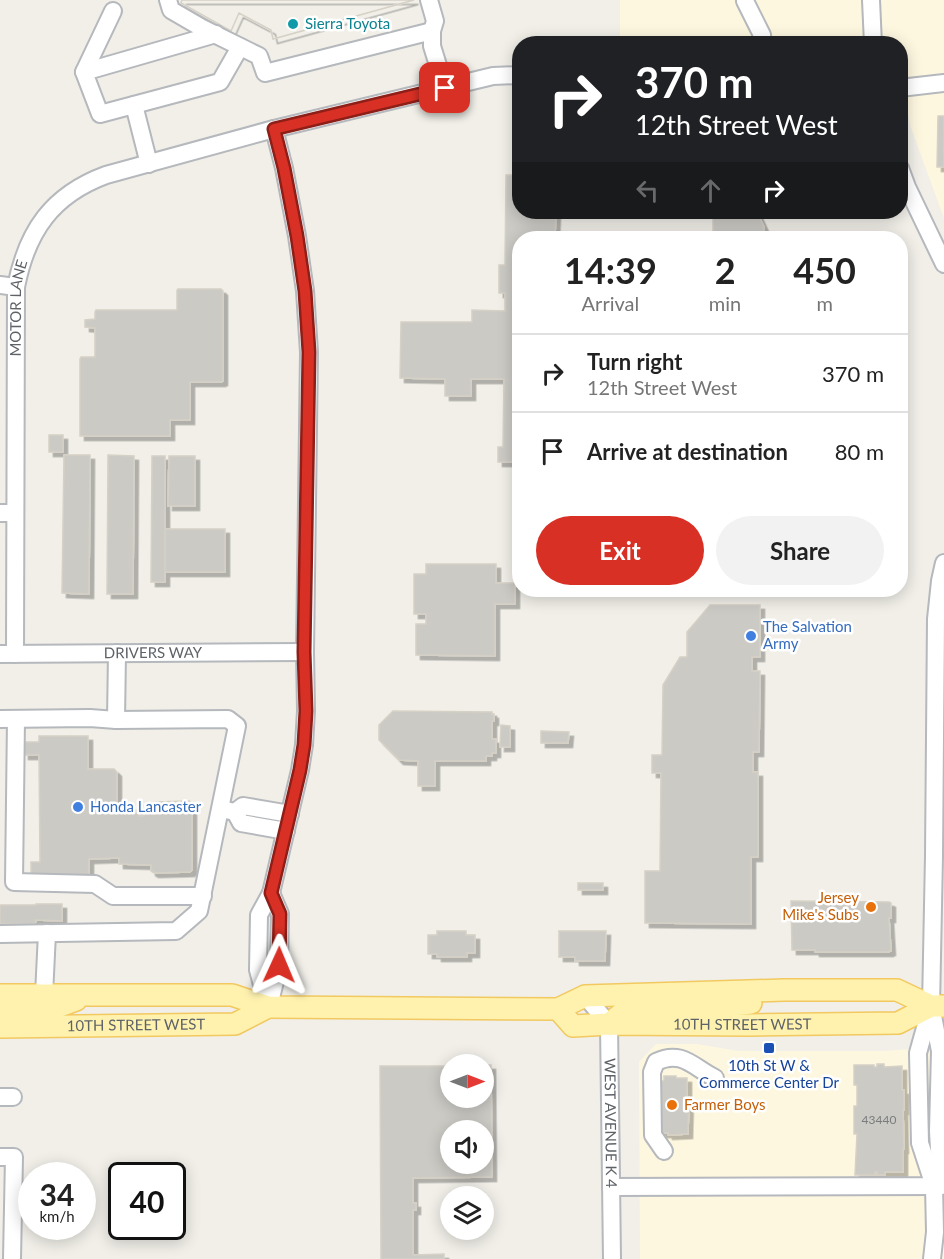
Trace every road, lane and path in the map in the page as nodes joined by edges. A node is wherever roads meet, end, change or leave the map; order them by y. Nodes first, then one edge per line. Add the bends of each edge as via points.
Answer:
1 (168, 0) edge
2 (429, 0) edge
3 (871, 0) edge
4 (745, 1) edge
5 (113, 11) dead end
6 (432, 31) junction
7 (216, 34) junction
8 (762, 36) edge
9 (873, 36) edge
10 (240, 47) junction
11 (84, 72) junction
12 (512, 75) edge
13 (944, 83) edge
14 (908, 87) edge
15 (445, 88) junction
16 (134, 105) junction
17 (274, 129) junction
18 (149, 164) junction
19 (908, 189) edge
20 (944, 264) edge
21 (8, 286) edge
22 (8, 513) edge
23 (944, 563) edge
24 (304, 652) junction
25 (117, 653) junction
26 (8, 654) edge
27 (8, 719) edge
28 (116, 720) junction
29 (228, 811) junction
30 (290, 814) junction
31 (286, 831) junction
32 (7, 882) edge
33 (203, 896) junction
34 (47, 933) junction
35 (0, 934) edge
36 (784, 990) junction
37 (0, 995) edge
38 (44, 995) junction
39 (88, 995) junction
40 (585, 996) junction
41 (938, 1006) edge
42 (268, 1007) junction
43 (558, 1009) junction
44 (0, 1011) edge
45 (609, 1024) junction
46 (0, 1027) edge
47 (715, 1078) dead end
48 (664, 1151) dead end
49 (0, 1157) edge
50 (934, 1186) junction
51 (611, 1187) junction
52 (12, 1259) edge
53 (612, 1259) edge
54 (932, 1259) edge

1 - 7 street via 171,10
2 - 6 street via 435,21
3 - 9 street
4 - 8 street
5 - 11 street
6 - 10 street via 265,73 259,56
6 - 15 street via 432,46
7 - 10 street
7 - 11 street
10 - 16 street via 220,82
11 - 16 street via 100,114
12 - 15 street, MOTOR LANE
13 - 14 street
15 - 17 street, MOTOR LANE
16 - 18 street
17 - 18 street, MOTOR LANE
17 - 24 street via 297,236 309,352
18 - 21 street, MOTOR LANE via 89,182 60,201 36,229
19 - 20 street
21 - 22 street, MOTOR LANE
22 - 26 street, MOTOR LANE
23 - 41 street via 936,619 934,845
24 - 25 street, DRIVERS WAY
24 - 30 street via 304,745
25 - 26 street, DRIVERS WAY
25 - 28 street
27 - 28 street
27 - 32 street
28 - 29 street via 228,719 237,726
29 - 30 street via 243,806
29 - 31 street via 241,823
29 - 33 street
30 - 31 street
31 - 42 street via 271,893 280,914 279,965
32 - 33 street via 95,884 113,896
33 - 34 street via 199,911 176,931
34 - 35 street
34 - 38 street
36 - 40 main road, 10TH STREET WEST
36 - 41 main road, 10TH STREET WEST via 897,990
36 - 45 main road via 753,1003 636,1008
37 - 38 main road, 10TH STREET WEST
38 - 39 main road, 10TH STREET WEST
39 - 42 main road, 10TH STREET WEST via 232,995
39 - 44 main road via 49,1010
40 - 43 main road, 10TH STREET WEST
40 - 45 street
41 - 45 main road, 10TH STREET WEST via 898,1023
41 - 50 street via 941,1186
42 - 43 main road, 10TH STREET WEST
42 - 46 main road, 10TH STREET WEST via 235,1024
43 - 45 main road, 10TH STREET WEST via 573,1026
45 - 51 street, WEST AVENUE K 4
47 - 48 street via 686,1060 669,1058 656,1062 652,1072 653,1135
49 - 52 street via 14,1157
50 - 51 street
50 - 54 street
51 - 53 street, WEST AVENUE K 4

